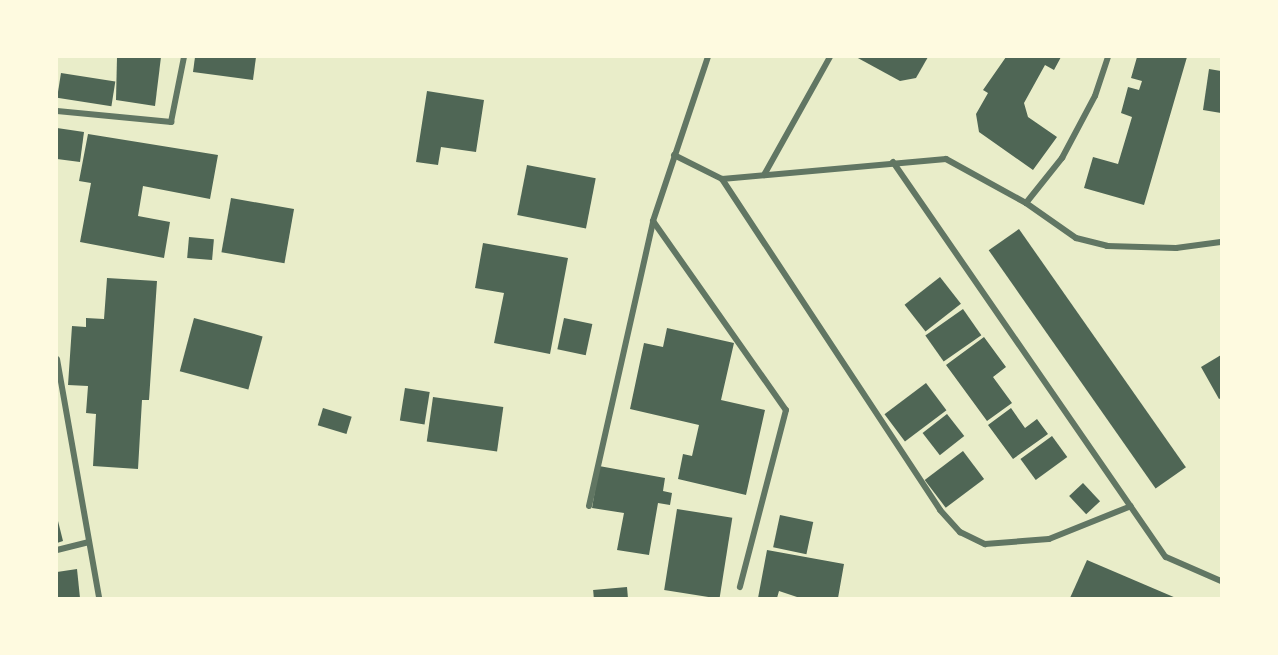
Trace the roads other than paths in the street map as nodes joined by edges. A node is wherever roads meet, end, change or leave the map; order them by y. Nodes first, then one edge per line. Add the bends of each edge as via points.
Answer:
1 (184, 57) edge
2 (708, 57) edge
3 (830, 57) edge
4 (1108, 57) edge
5 (57, 111) edge
6 (674, 155) junction
7 (893, 162) junction
8 (764, 175) junction
9 (722, 179) junction
10 (1026, 203) junction
11 (653, 221) junction
12 (1221, 242) edge
13 (57, 359) edge
14 (65, 403) junction
15 (57, 405) edge
16 (589, 506) dead end
17 (1131, 506) junction
18 (89, 542) junction
19 (57, 549) edge
20 (1221, 581) edge
21 (740, 587) dead end
22 (99, 598) edge

1 - 5 street via 171,122
2 - 6 street
3 - 8 street
4 - 10 street via 1095,96 1062,158
6 - 9 street
6 - 11 street
7 - 8 street
7 - 10 street via 946,159
7 - 17 street
8 - 9 street
9 - 17 street via 940,510 960,532 985,544 1049,539
10 - 12 street via 1076,238 1107,246 1176,248
11 - 16 street
11 - 21 street via 786,410
13 - 14 street
14 - 15 street
14 - 18 street
17 - 20 street via 1166,557
18 - 19 street
18 - 22 street

